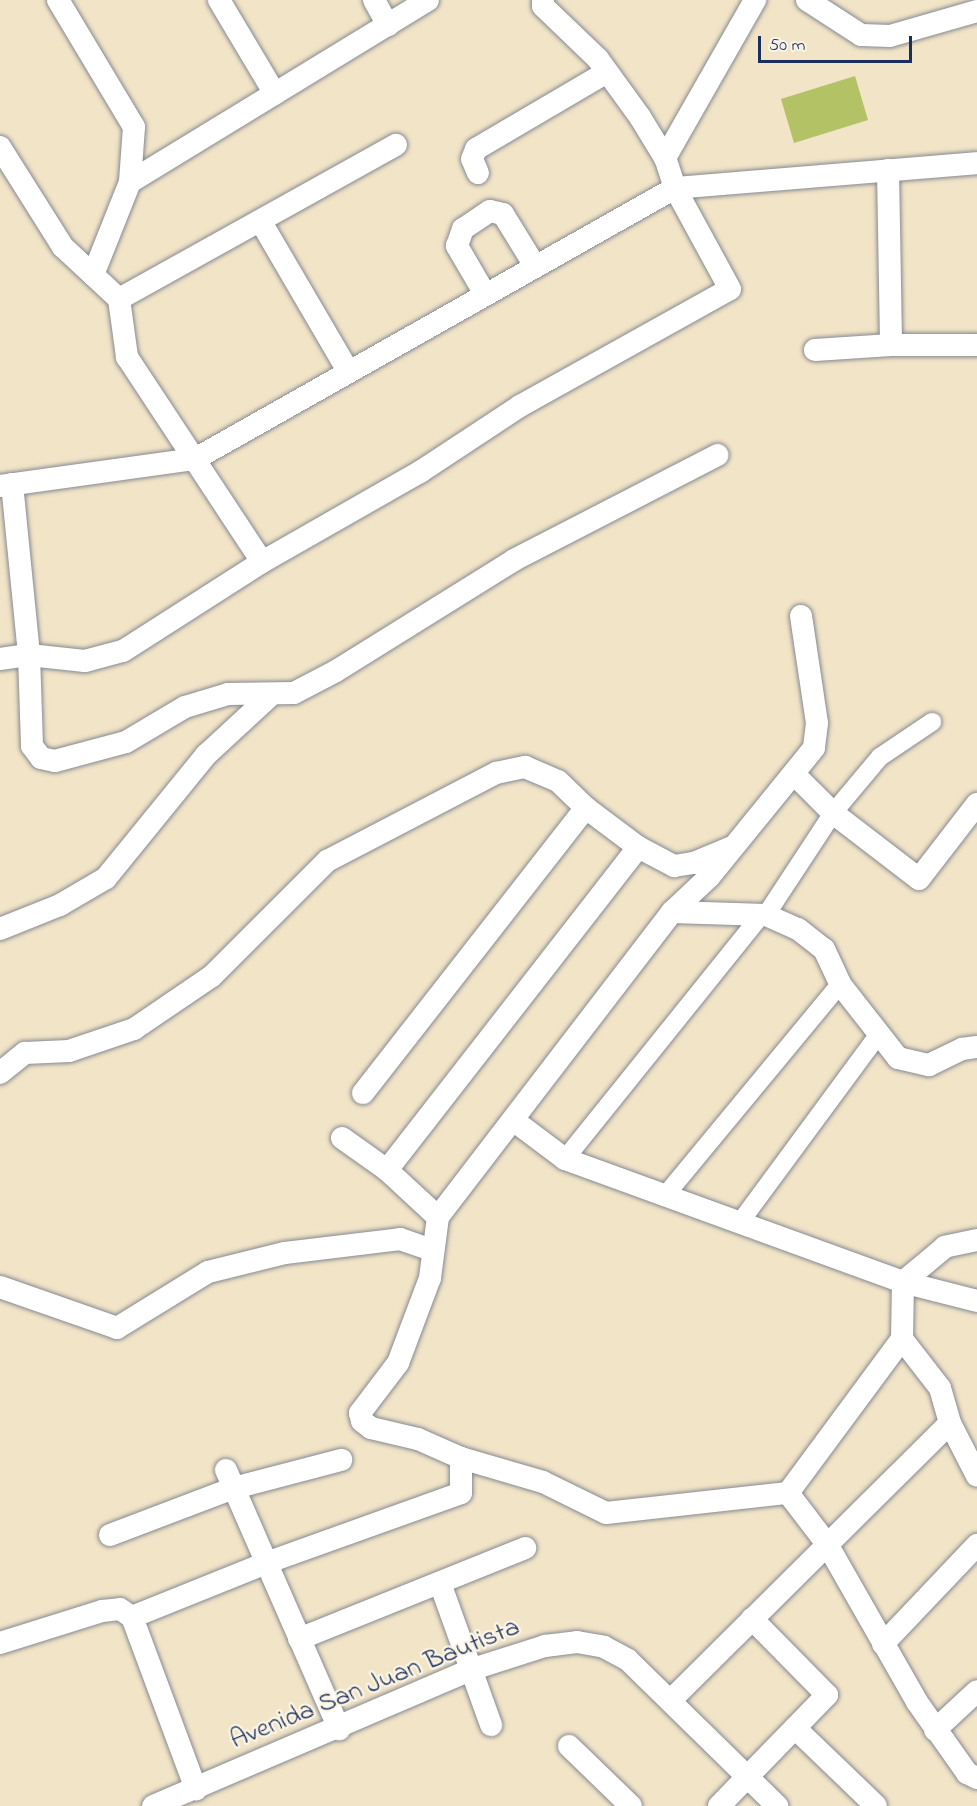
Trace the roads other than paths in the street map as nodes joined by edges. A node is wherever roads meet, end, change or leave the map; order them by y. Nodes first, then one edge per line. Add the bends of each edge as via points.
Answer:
1 (58, 0) edge
2 (219, 0) edge
3 (374, 0) edge
4 (428, 0) edge
5 (543, 0) edge
6 (755, 0) edge
7 (807, 0) edge
8 (977, 11) edge
9 (388, 25) junction
10 (607, 72) junction
11 (275, 94) junction
12 (396, 145) dead end
13 (0, 147) edge
14 (665, 158) junction
15 (977, 163) edge
16 (888, 170) junction
17 (478, 173) dead end
18 (130, 182) junction
19 (675, 188) junction
20 (261, 222) junction
21 (535, 266) junction
22 (93, 275) junction
23 (484, 294) junction
24 (119, 299) junction
25 (891, 345) junction
26 (977, 345) edge
27 (815, 350) dead end
28 (348, 371) junction
29 (717, 455) dead end
30 (195, 459) junction
31 (6, 485) edge
32 (262, 562) junction
33 (801, 616) dead end
34 (29, 655) junction
35 (0, 659) edge
36 (270, 696) junction
37 (932, 722) dead end
38 (794, 774) junction
39 (977, 804) edge
40 (586, 808) junction
41 (833, 813) junction
42 (734, 846) junction
43 (638, 847) junction
44 (672, 912) junction
45 (763, 915) junction
46 (0, 929) edge
47 (840, 984) junction
48 (879, 1034) junction
49 (977, 1047) edge
50 (0, 1073) edge
51 (363, 1093) dead end
52 (513, 1120) junction
53 (342, 1138) dead end
54 (565, 1159) junction
55 (387, 1170) junction
56 (664, 1197) junction
57 (438, 1217) junction
58 (741, 1221) junction
59 (977, 1240) edge
60 (432, 1250) junction
61 (903, 1282) junction
62 (0, 1287) edge
63 (977, 1301) edge
64 (902, 1339) junction
65 (950, 1423) junction
66 (461, 1458) junction
67 (341, 1460) dead end
68 (977, 1476) edge
69 (230, 1479) junction
70 (788, 1493) junction
71 (110, 1534) dead end
72 (827, 1544) junction
73 (977, 1545) edge
74 (525, 1548) dead end
75 (266, 1563) junction
76 (440, 1583) junction
77 (132, 1617) junction
78 (752, 1619) junction
79 (299, 1639) junction
80 (0, 1643) edge
81 (883, 1644) junction
82 (473, 1669) junction
83 (977, 1691) edge
84 (671, 1700) junction
85 (491, 1725) dead end
86 (795, 1728) junction
87 (339, 1729) junction
88 (935, 1730) junction
89 (569, 1746) dead end
90 (747, 1777) junction
91 (977, 1778) edge
92 (196, 1789) junction
93 (153, 1806) edge
94 (631, 1806) edge
95 (718, 1806) edge
96 (777, 1806) edge
97 (876, 1806) edge

1 - 18 street via 134,127
2 - 11 street
3 - 9 street
4 - 9 street
5 - 10 street via 543,6
6 - 14 street
7 - 8 street via 861,35 890,36
9 - 11 street
10 - 14 street
10 - 17 street via 476,149 472,159
11 - 18 street
12 - 20 street
13 - 22 street via 63,247
14 - 19 street
15 - 16 street
16 - 19 street
16 - 25 street
18 - 22 street
19 - 21 street
19 - 32 street via 730,289 520,406 420,472
20 - 24 street
20 - 28 street
21 - 23 street
21 - 23 street via 503,214 489,211 463,229 457,246
22 - 24 street
23 - 28 street
24 - 30 street via 127,357
25 - 26 street
25 - 27 street
28 - 30 street
29 - 36 street via 514,560 336,671 294,693
30 - 31 street
30 - 32 street
31 - 34 street
32 - 34 street via 123,651 85,661
33 - 38 street via 817,723 814,748
34 - 35 street
34 - 36 street via 32,746 41,758 55,761 126,742 185,706 228,694
36 - 46 street via 206,755 106,878 60,905
37 - 41 street via 880,757
38 - 41 street
38 - 42 street
39 - 41 street via 919,879
40 - 43 street
40 - 50 street via 558,781 525,768 495,773 327,861 212,976 134,1029 69,1051 25,1053
40 - 51 street
41 - 45 street
42 - 43 street via 693,863 674,866
42 - 44 street via 709,877
43 - 55 street
44 - 45 street
44 - 52 street
45 - 47 street via 798,929 824,949
45 - 54 street
47 - 48 street
47 - 56 street
48 - 49 street via 898,1058 915,1064 929,1065 962,1049
48 - 58 street
52 - 54 street
52 - 57 street
53 - 55 street
54 - 56 street
55 - 57 street
56 - 58 street
57 - 60 street
58 - 61 street
59 - 61 street via 945,1247
60 - 62 street via 400,1239 285,1253 208,1272 117,1328
60 - 66 street via 429,1278 398,1363 360,1413 362,1421 371,1428 418,1439
61 - 63 street
61 - 64 street
64 - 65 street via 940,1388
64 - 70 street
65 - 68 street
65 - 72 street
66 - 70 street via 543,1482 606,1513
66 - 75 street via 461,1493
67 - 69 street
69 - 71 street
69 - 75 street
70 - 72 street
72 - 78 street
72 - 81 street
73 - 81 street
74 - 76 street
75 - 77 street
75 - 79 street
76 - 79 street
76 - 82 street
77 - 80 street via 120,1609 102,1611
77 - 92 street
78 - 84 street
78 - 86 street via 827,1695
79 - 87 street
81 - 88 street
82 - 84 street, Avenida San Juan Bautista via 545,1646 577,1642 604,1647 627,1660
82 - 85 street
82 - 87 street, Avenida San Juan Bautista
83 - 88 street
84 - 90 street, Avenida San Juan Bautista
86 - 90 street
86 - 97 street
87 - 92 street, Avenida San Juan Bautista
88 - 91 street via 967,1773
89 - 94 street
90 - 95 street
90 - 96 street, Avenida San Juan Bautista
92 - 93 street, Avenida San Juan Bautista

